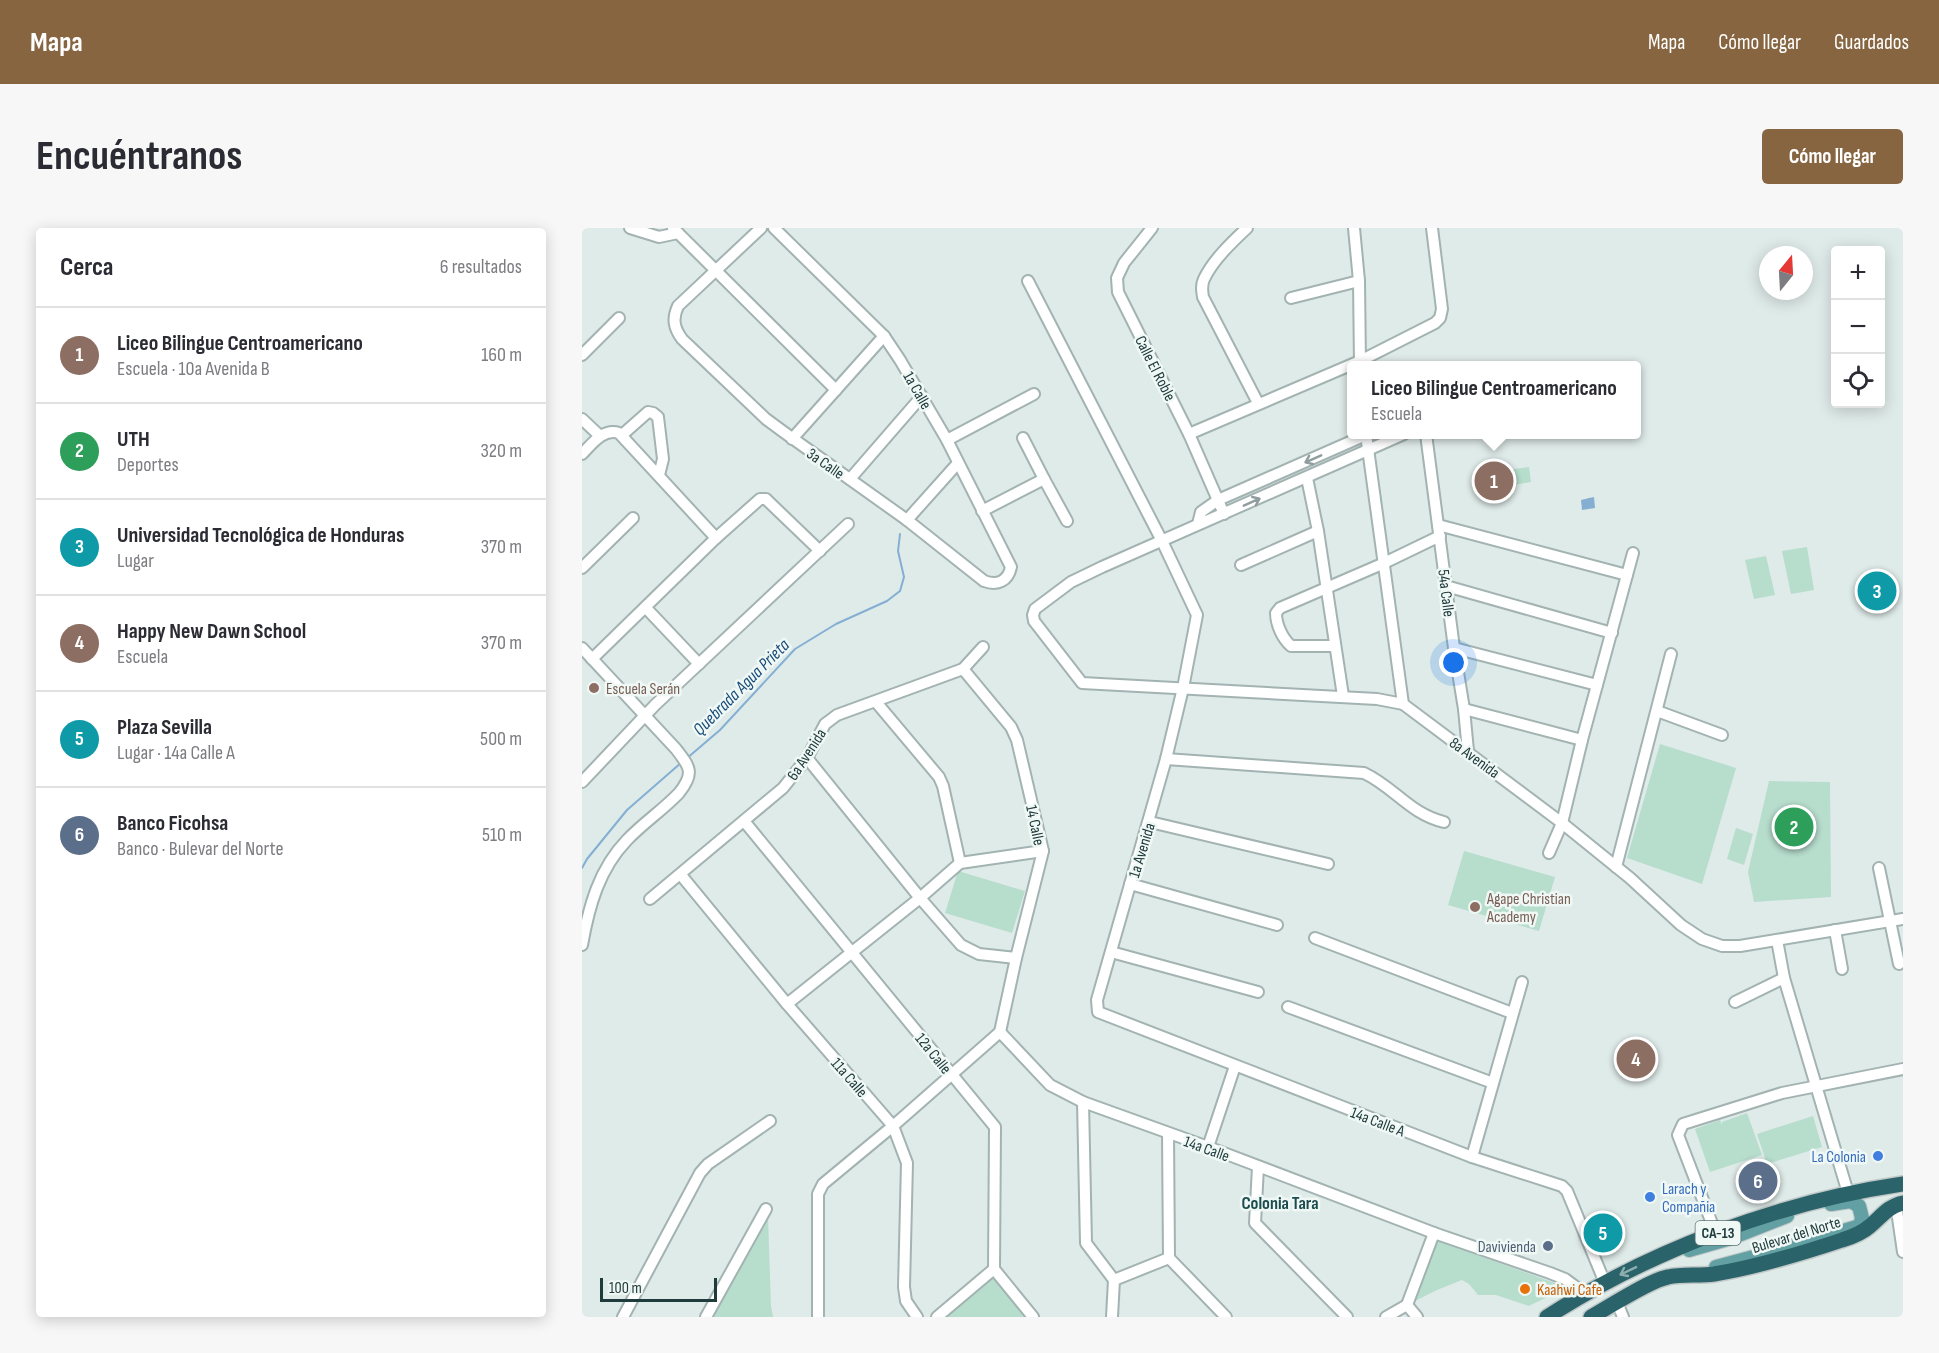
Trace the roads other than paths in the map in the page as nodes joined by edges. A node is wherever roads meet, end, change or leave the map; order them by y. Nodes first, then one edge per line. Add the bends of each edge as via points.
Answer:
1 (630, 228) edge
2 (761, 228) edge
3 (774, 228) edge
4 (1152, 228) edge
5 (1247, 228) edge
6 (1354, 228) edge
7 (1432, 228) edge
8 (676, 230) edge
9 (717, 271) junction
10 (1028, 281) dead end
11 (1359, 281) junction
12 (1291, 298) dead end
13 (619, 318) dead end
14 (884, 336) junction
15 (582, 355) edge
16 (1360, 361) edge
17 (1364, 361) edge
18 (1347, 368) edge
19 (836, 390) junction
20 (1034, 394) dead end
21 (922, 396) junction
22 (1258, 403) junction
23 (582, 419) edge
24 (1189, 434) junction
25 (622, 435) junction
26 (600, 436) junction
27 (1023, 438) dead end
28 (792, 439) junction
29 (1358, 439) edge
30 (1367, 439) edge
31 (1394, 439) edge
32 (1427, 439) edge
33 (947, 440) junction
34 (1367, 450) junction
35 (582, 454) edge
36 (958, 463) junction
37 (659, 475) junction
38 (1044, 478) junction
39 (1307, 478) junction
40 (850, 479) junction
41 (1218, 500) junction
42 (982, 511) junction
43 (1224, 514) junction
44 (633, 518) dead end
45 (907, 520) junction
46 (1067, 521) dead end
47 (848, 524) dead end
48 (1198, 524) junction
49 (1439, 530) junction
50 (1318, 531) junction
51 (716, 538) junction
52 (1162, 541) junction
53 (820, 551) junction
54 (1633, 553) dead end
55 (1382, 564) junction
56 (1241, 565) dead end
57 (582, 568) edge
58 (1628, 575) junction
59 (1002, 582) joint
60 (1446, 586) junction
61 (1327, 588) junction
62 (646, 608) junction
63 (1612, 633) junction
64 (1335, 646) junction
65 (983, 647) dead end
66 (582, 648) edge
67 (1454, 648) junction
68 (1671, 654) dead end
69 (592, 659) junction
70 (699, 664) junction
71 (963, 669) junction
72 (1597, 685) junction
73 (1183, 688) junction
74 (1343, 696) junction
75 (876, 702) junction
76 (1403, 704) junction
77 (1464, 709) junction
78 (1657, 711) junction
79 (645, 716) junction
80 (1722, 735) dead end
81 (1582, 740) junction
82 (1468, 751) junction
83 (807, 758) junction
84 (1166, 759) junction
85 (582, 782) edge
86 (744, 821) junction
87 (1150, 822) junction
88 (1444, 822) dead end
89 (1562, 824) junction
90 (1042, 851) junction
91 (1549, 853) dead end
92 (960, 863) junction
93 (1328, 864) dead end
94 (1616, 867) junction
95 (1879, 867) dead end
96 (681, 875) junction
97 (1130, 884) junction
98 (920, 898) junction
99 (650, 899) dead end
100 (1903, 919) edge
101 (1890, 921) junction
102 (1277, 924) dead end
103 (1835, 930) junction
104 (1315, 938) dead end
105 (1777, 940) junction
106 (582, 945) edge
107 (1111, 952) junction
108 (852, 953) junction
109 (1016, 958) junction
110 (1899, 964) dead end
111 (1842, 969) dead end
112 (1784, 978) junction
113 (1522, 982) dead end
114 (1258, 992) dead end
115 (1735, 1002) dead end
116 (787, 1004) junction
117 (1288, 1007) dead end
118 (1098, 1012) joint
119 (1512, 1013) junction
120 (1000, 1032) junction
121 (1235, 1066) junction
122 (1903, 1070) edge
123 (951, 1075) junction
124 (1493, 1083) junction
125 (1816, 1086) junction
126 (1083, 1102) junction
127 (770, 1121) dead end
128 (893, 1126) junction
129 (1168, 1134) junction
130 (1208, 1147) junction
131 (1472, 1157) junction
132 (1258, 1167) junction
133 (1903, 1184) edge
134 (1848, 1193) junction
135 (1900, 1204) edge
136 (766, 1209) dead end
137 (1434, 1233) junction
138 (1716, 1234) junction
139 (1903, 1252) edge
140 (1169, 1258) junction
141 (1653, 1259) junction
142 (994, 1269) junction
143 (1667, 1277) junction
144 (1114, 1281) junction
145 (1605, 1282) junction
146 (1584, 1293) junction
147 (1407, 1305) junction
148 (1620, 1310) edge
149 (623, 1317) edge
150 (706, 1317) edge
151 (818, 1317) edge
152 (917, 1317) edge
153 (938, 1317) edge
154 (1033, 1317) edge
155 (1112, 1317) edge
156 (1226, 1317) edge
157 (1347, 1317) edge
158 (1386, 1317) edge
159 (1417, 1317) edge
160 (1547, 1317) edge
161 (1591, 1317) edge

1 - 8 street via 659,237
2 - 9 street
3 - 14 street, 1a Calle
4 - 24 street, Calle El Roble via 1124,262 1117,278 1118,292
5 - 22 street via 1229,244 1203,279 1201,288
6 - 11 street
7 - 17 street via 1440,318
8 - 9 street
9 - 19 street
9 - 28 street, 3a Calle via 678,306 674,315 677,331 766,419
10 - 52 street, 1a Avenida
11 - 12 street
11 - 16 street
13 - 15 street
14 - 19 street
14 - 21 street, 1a Calle
18 - 22 street
19 - 28 street
20 - 33 street
21 - 33 street, 1a Calle
21 - 40 street
22 - 24 street
23 - 26 street
24 - 41 street, Calle El Roble
25 - 26 street via 611,431
25 - 37 street
25 - 37 street via 648,412 658,417 663,459
26 - 35 street
27 - 38 street
28 - 40 street, 3a Calle
29 -> 41 street
30 - 34 street
31 - 34 street
32 - 49 street, 54a Calle
33 - 36 street, 1a Calle
34 - 39 street
34 - 55 street
36 - 42 street, 1a Calle
36 - 45 street
37 - 51 street
38 - 42 street
38 - 46 street
43 -> 39 street
39 - 50 street
40 - 45 street, 3a Calle
41 - 43 street, Calle El Roble
41 - 48 street via 1201,512
42 - 59 street, 1a Calle via 1011,567
43 - 48 street
44 - 57 street
45 - 59 street, 3a Calle via 984,580 992,584
47 - 53 street
48 - 52 street
49 - 55 street
49 - 58 street
49 - 60 street, 54a Calle
50 - 56 street
50 - 61 street
51 - 53 street via 762,498
51 - 62 street
52 - 73 street, 1a Avenida via 1197,615
52 - 73 street, 8a Avenida via 1071,582 1035,609 1033,615 1082,683
53 - 70 street
54 - 58 street
55 - 61 street
55 - 76 street
58 - 63 street
60 - 63 street
60 - 67 street, 54a Calle
61 - 64 street
61 - 64 street via 1280,608 1276,621 1291,646
62 - 69 street
62 - 70 street
63 - 72 street
64 - 74 street
65 - 71 street, 6a Avenida
66 - 69 street
67 - 72 street
67 - 77 street, 54a Calle
68 - 78 street
69 - 79 street
70 - 79 street
71 - 75 street, 6a Avenida
71 - 90 street, 14 Calle via 1014,733
72 - 81 street
73 - 74 street, 8a Avenida
73 - 84 street, 1a Avenida
74 - 76 street, 8a Avenida
75 - 83 street, 6a Avenida via 837,715 825,724
75 - 92 street via 939,777
76 - 82 street, 8a Avenida
77 - 81 street
77 - 82 street, 54a Calle
78 - 80 street
78 - 94 street
79 - 85 street
79 - 106 street via 688,764 689,772 685,786 615,854 588,912
81 - 89 street
82 - 89 street, 8a Avenida
83 - 86 street, 6a Avenida via 783,788
83 - 98 street
84 - 87 street, 1a Avenida
84 - 88 street via 1364,773 1412,808
86 - 96 street, 6a Avenida
86 - 108 street, 12a Calle
87 - 93 street
87 - 97 street, 1a Avenida
89 - 91 street
89 - 94 street, 8a Avenida
90 - 92 street
90 - 109 street, 14 Calle
92 - 98 street
94 - 105 street, 8a Avenida via 1702,939 1722,946
95 - 101 street
96 - 99 street, 6a Avenida
96 - 116 street, 11a Calle
97 - 102 street
97 - 107 street, 1a Avenida
98 - 108 street
98 - 109 street via 961,945 979,954
100 - 101 street, 8a Avenida
101 - 103 street, 8a Avenida
101 - 110 street
103 - 105 street, 8a Avenida
103 - 111 street
104 - 119 street
105 - 112 street
107 - 114 street
107 - 118 street, 1a Avenida via 1097,1000
108 - 116 street
108 - 123 street, 12a Calle
109 - 120 street, 14 Calle
112 - 115 street
112 - 125 street
113 - 119 street
116 - 128 street, 11a Calle
117 - 124 street
118 - 121 street, 14a Calle A
119 - 124 street
120 - 123 street
120 - 126 street, 14a Calle via 1050,1085
121 - 130 street
121 - 131 street, 14a Calle A
122 - 125 street
123 - 128 street
123 - 142 street, 12a Calle via 996,1131
124 - 131 street
125 - 134 street
125 - 138 street via 1683,1124 1678,1135
126 - 129 street, 14a Calle
126 - 144 street via 1086,1242
127 - 149 street via 700,1173
128 - 151 street via 823,1184 818,1194
128 - 152 street, 11a Calle via 907,1163 905,1294
129 - 130 street, 14a Calle
129 - 140 street
130 - 132 street, 14a Calle
131 - 145 street, 14a Calle A via 1562,1186
132 - 137 street, 14a Calle
132 - 157 street via 1255,1223
133 - 134 highway, Bulevar del Norte / CA-13
134 - 138 highway, Bulevar del Norte / CA-13 via 1785,1209
135 - 139 street
135 - 143 highway, Bulevar del Norte / CA-13 via 1885,1211 1858,1234 1795,1255 1713,1274
136 - 150 street
137 - 146 street, 14a Calle via 1550,1273
137 - 147 street
138 - 141 highway, Bulevar del Norte / CA-13
140 - 144 street
140 - 156 street
141 - 143 main road via 1838,1202 1851,1201 1861,1210 1860,1226 1850,1230 1726,1265
141 -> 145 highway, Bulevar del Norte / CA-13
142 - 153 street
142 - 154 street
143 - 148 highway, Bulevar del Norte / CA-13
144 - 155 street
145 - 146 highway, Bulevar del Norte / CA-13
146 - 160 highway, Bulevar del Norte / CA-13
147 - 158 street
147 - 159 street
148 - 161 highway, Bulevar del Norte / CA-13

